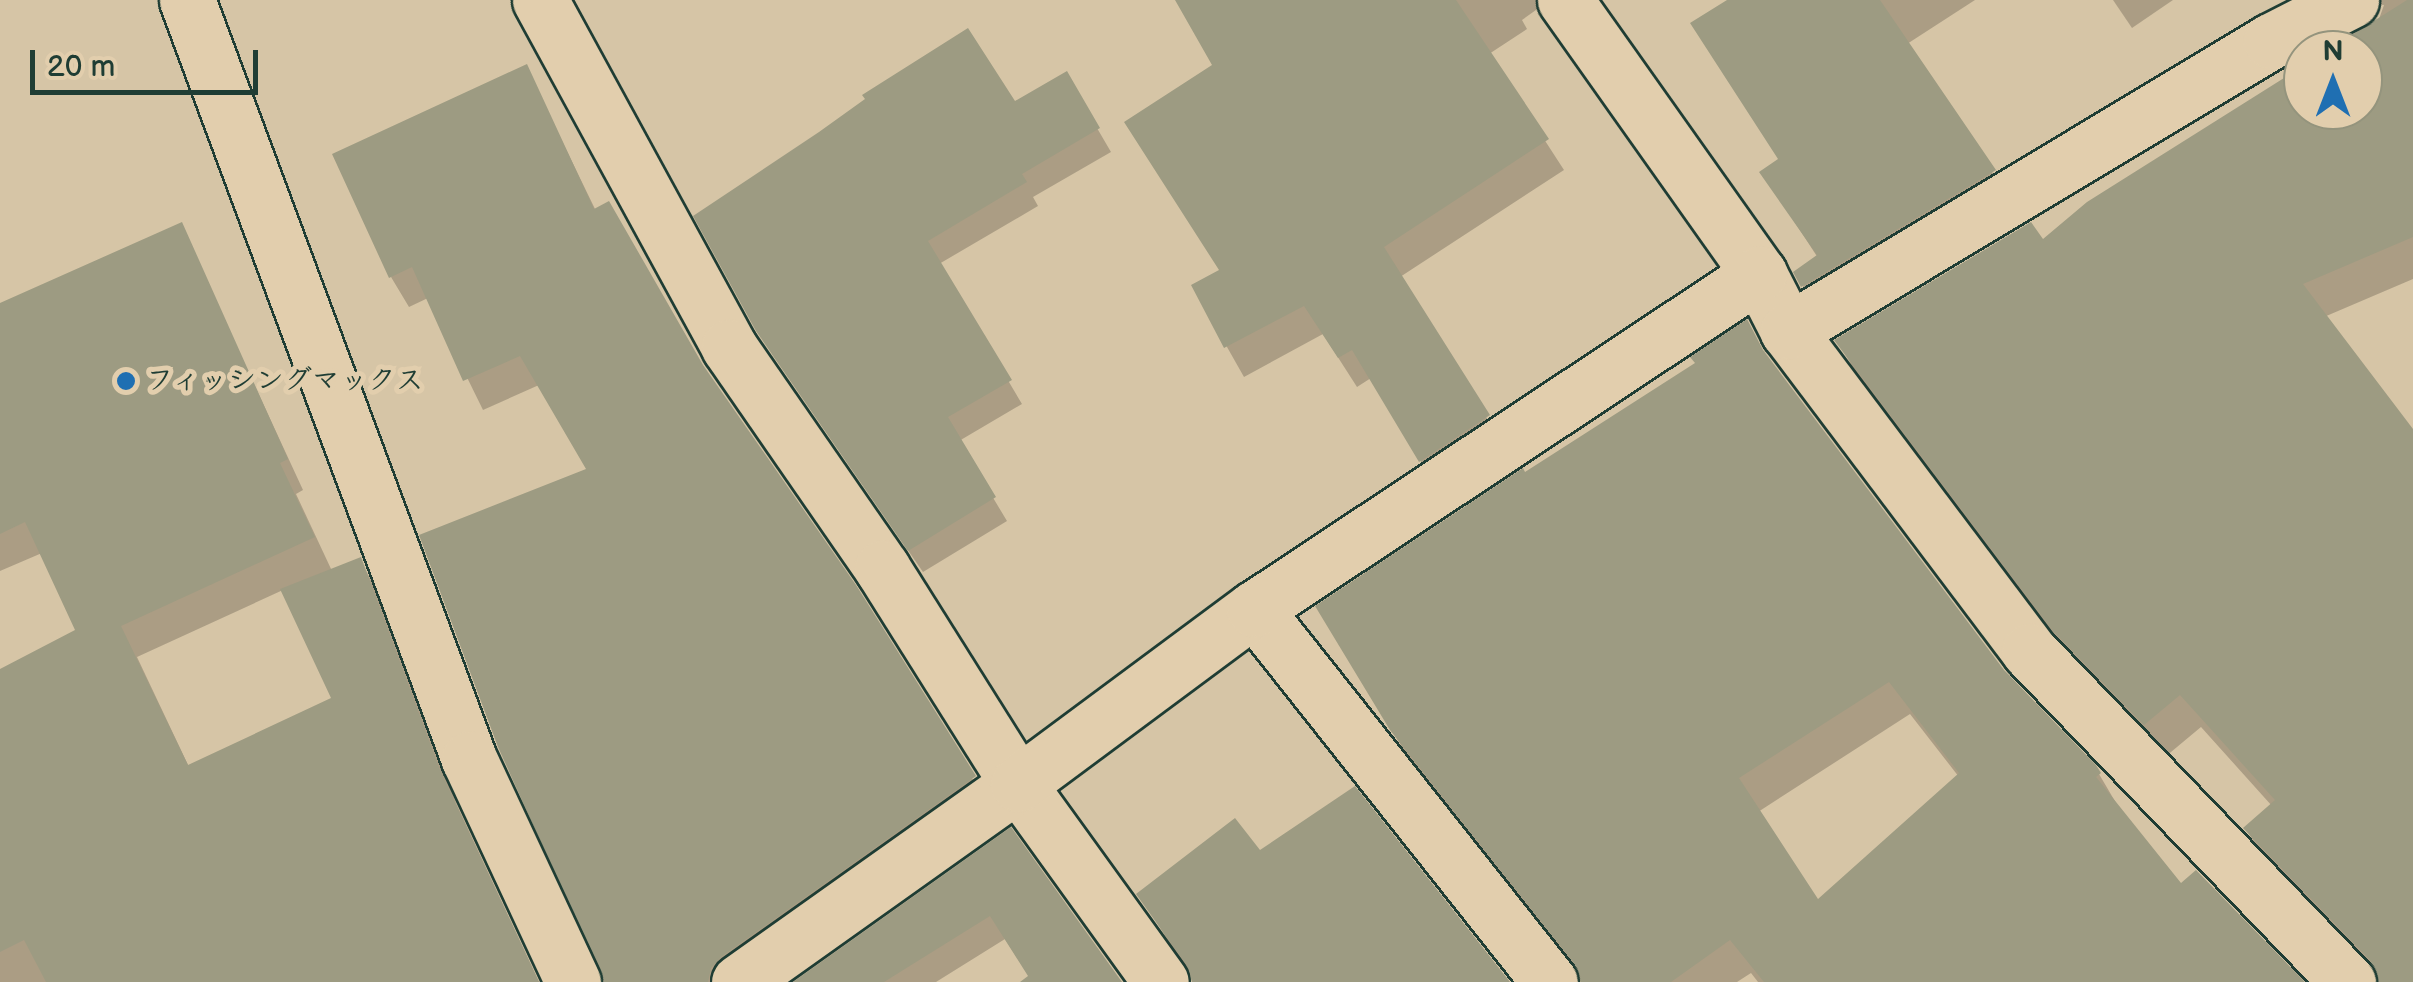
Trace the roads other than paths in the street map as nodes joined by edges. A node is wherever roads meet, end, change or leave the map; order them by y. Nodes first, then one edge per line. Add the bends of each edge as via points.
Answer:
1 (187, 0) edge
2 (540, 0) edge
3 (1564, 0) edge
4 (2351, 0) edge
5 (1759, 274) junction
6 (1788, 331) junction
7 (1254, 609) junction
8 (1018, 784) junction
9 (573, 982) edge
10 (739, 982) edge
11 (1162, 982) edge
12 (1550, 982) edge
13 (2348, 982) edge

1 - 9 street via 470,759
2 - 8 street via 729,347 882,568
3 - 5 street
4 - 6 street via 2271,41
5 - 6 street
5 - 7 street
6 - 13 street via 2029,651
7 - 8 street
7 - 12 street
8 - 10 street
8 - 11 street

